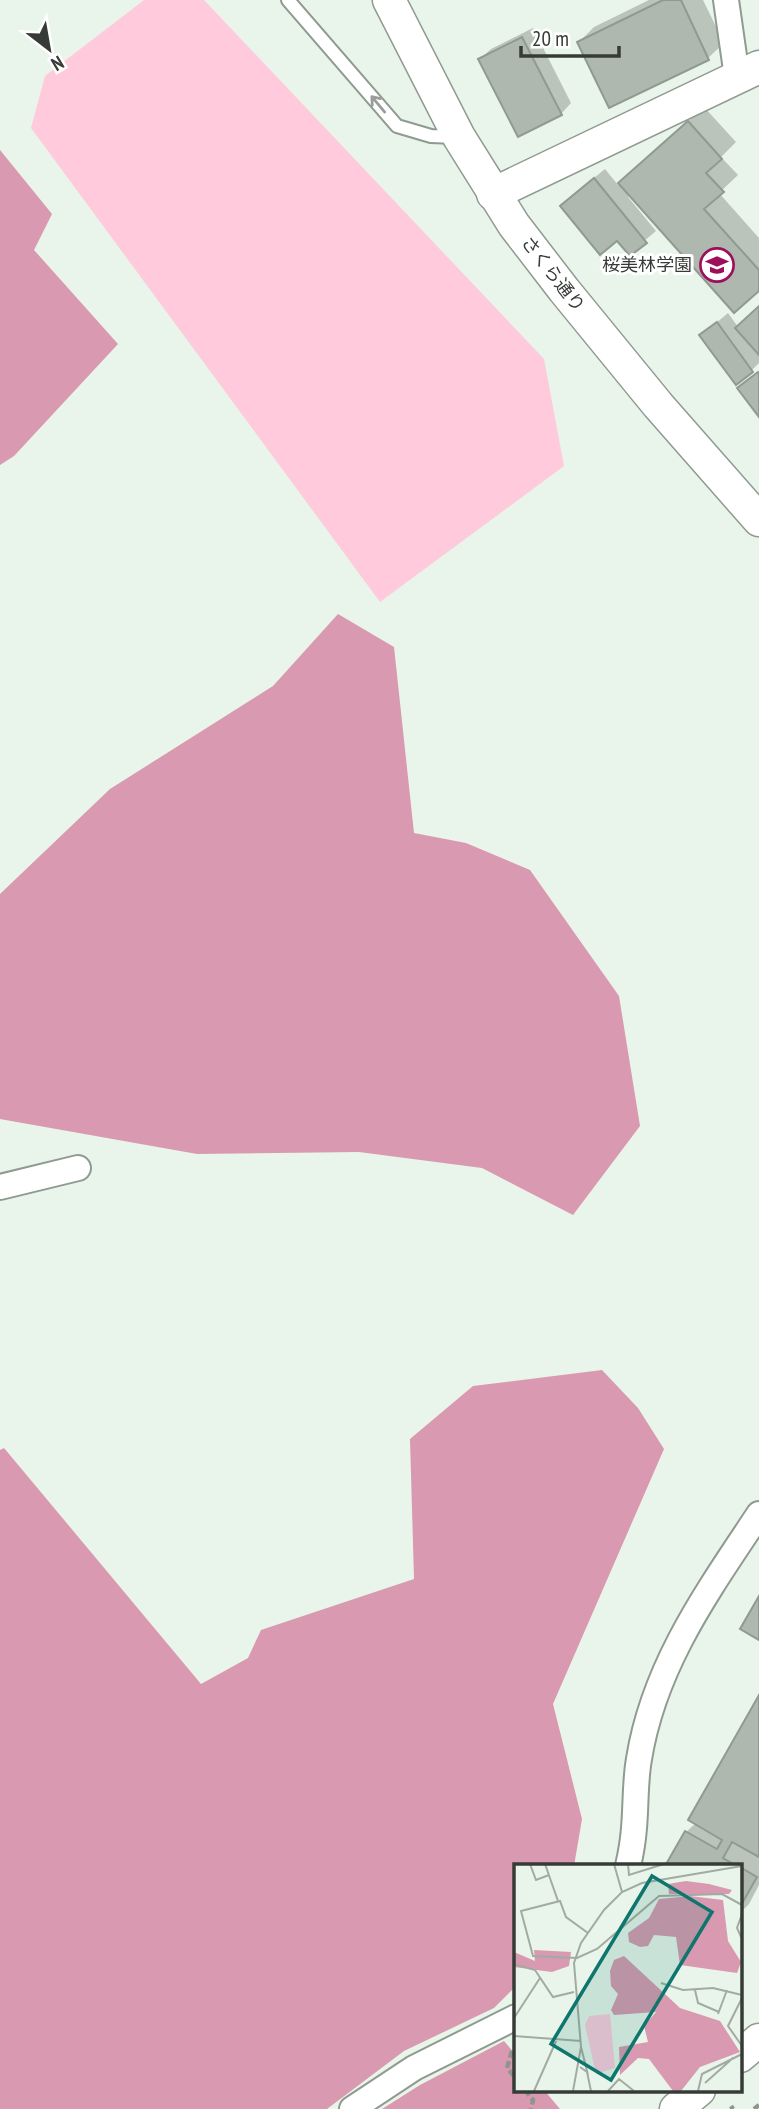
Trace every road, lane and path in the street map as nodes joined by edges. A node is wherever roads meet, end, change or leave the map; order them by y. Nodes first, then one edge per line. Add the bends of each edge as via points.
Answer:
1 (288, 0) edge
2 (389, 0) edge
3 (726, 0) edge
4 (748, 72) edge
5 (459, 137) junction
6 (494, 194) junction
7 (759, 520) edge
8 (78, 1168) dead end
9 (0, 1187) edge
10 (759, 1514) edge
11 (628, 1864) edge
12 (514, 2018) edge
13 (759, 2039) edge
14 (513, 2049) dead end
15 (742, 2054) edge
16 (514, 2076) edge
17 (527, 2092) edge
18 (697, 2092) edge
19 (759, 2105) edge
20 (352, 2109) edge
21 (531, 2109) edge
22 (676, 2109) edge
23 (754, 2109) edge

5 -> 1 lane via 431,136 397,126
2 - 5 street, さくら通り
3 - 4 street
4 - 6 street
5 - 6 street, さくら通り
6 - 7 street, さくら通り via 564,290
8 - 9 street
10 - 11 street via 668,1660 638,1759
12 - 20 street via 414,2068
13 - 15 street
14 - 16 path via 507,2068
17 - 21 path via 533,2100
18 - 22 street
19 - 23 path

